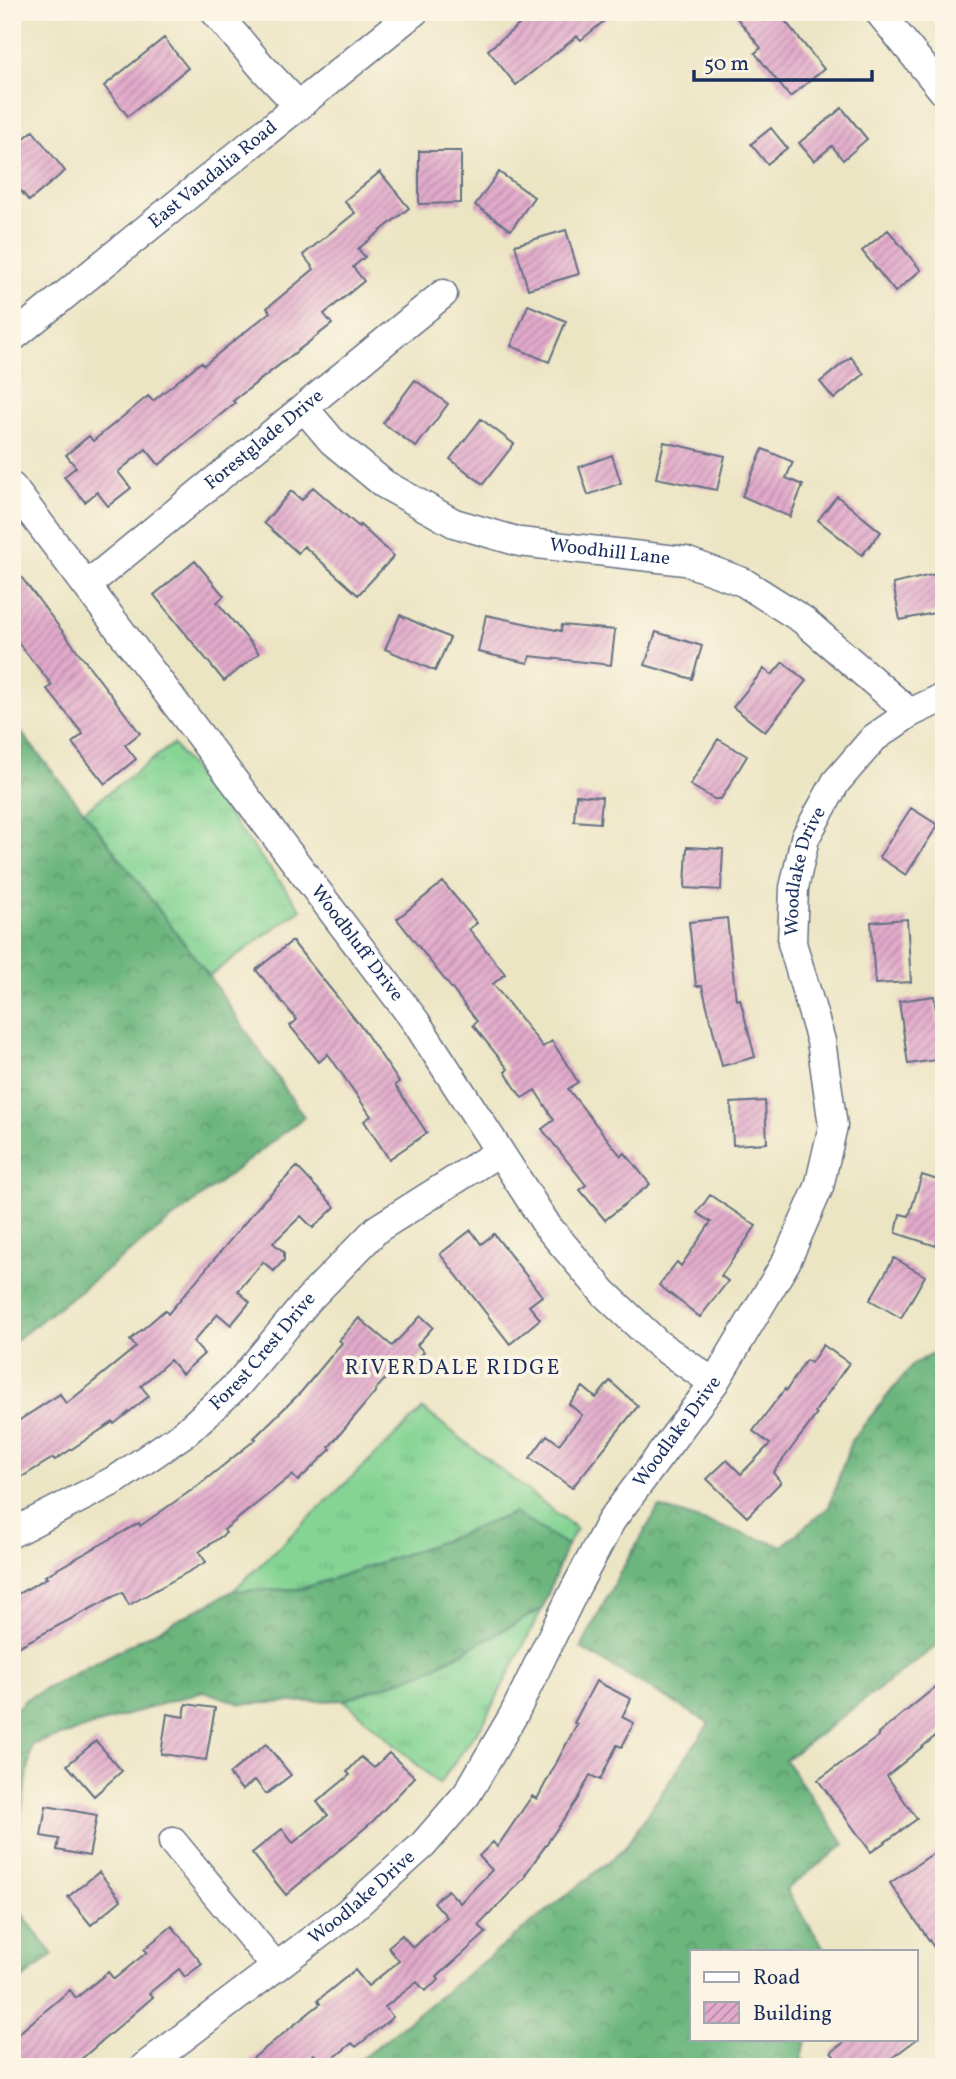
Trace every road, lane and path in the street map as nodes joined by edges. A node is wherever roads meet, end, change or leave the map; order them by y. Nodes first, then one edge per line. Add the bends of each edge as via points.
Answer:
1 (215, 12) edge
2 (414, 12) edge
3 (879, 12) edge
4 (944, 92) edge
5 (299, 106) junction
6 (443, 294) dead end
7 (12, 338) edge
8 (304, 408) junction
9 (12, 487) edge
10 (86, 585) junction
11 (944, 698) edge
12 (910, 713) junction
13 (499, 1152) junction
14 (714, 1383) junction
15 (12, 1533) edge
16 (173, 1842) dead end
17 (276, 1967) junction
18 (144, 2067) edge

1 - 5 street
2 - 5 street, East Vandalia Road
3 - 4 street
5 - 7 street, East Vandalia Road
6 - 8 street, Forestglade Drive
8 - 10 street, Forestglade Drive
8 - 12 street, Woodhill Lane via 332,441 384,484 454,523 520,542 685,561 743,582 803,621
9 - 10 street, Woodbluff Drive
10 - 13 street, Woodbluff Drive via 416,1022
11 - 12 street, Woodlake Drive
12 - 14 street, Woodlake Drive via 873,738 836,782 805,838 794,888 792,943 821,1041 833,1126 819,1187 786,1262
13 - 14 street, Woodbluff Drive via 548,1227 604,1293 658,1345
13 - 15 street, Forest Crest Drive via 377,1229 309,1298 239,1383 186,1432 117,1479
14 - 17 street, Woodlake Drive via 611,1521 514,1714 467,1794 423,1845 346,1914
16 - 17 street
17 - 18 street, Woodlake Drive

